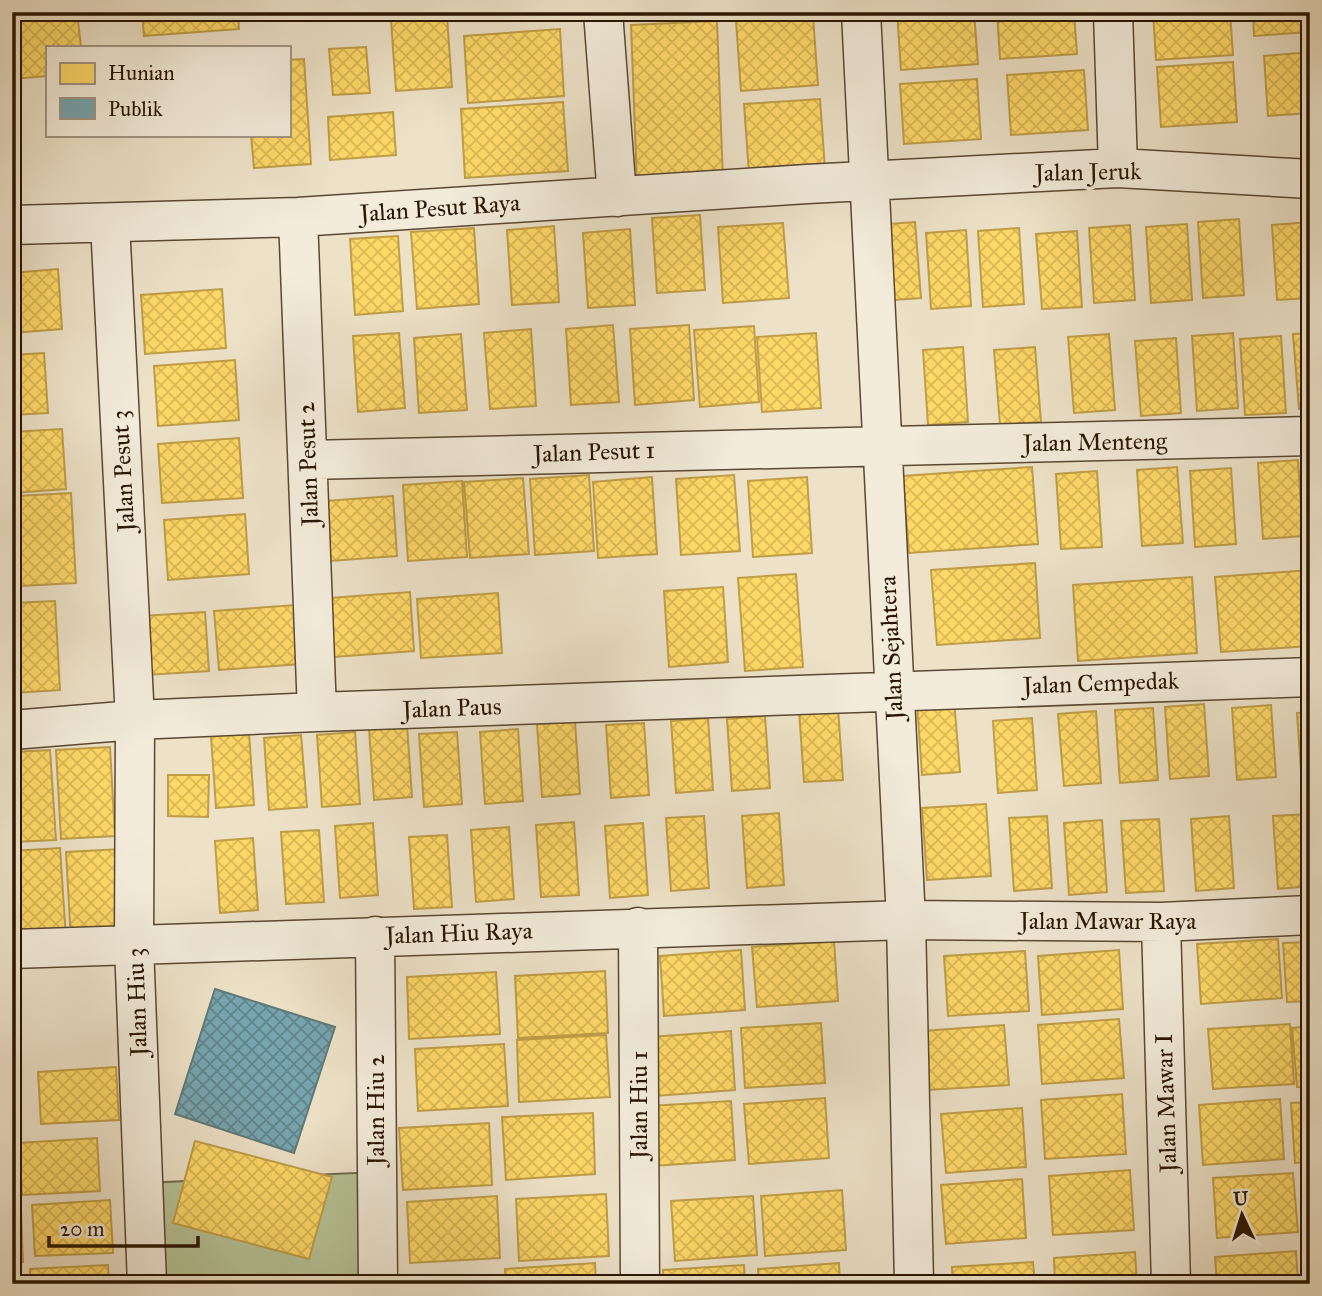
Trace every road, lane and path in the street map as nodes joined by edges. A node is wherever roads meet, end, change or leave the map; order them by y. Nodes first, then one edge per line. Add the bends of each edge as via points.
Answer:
1 (603, 12) edge
2 (861, 12) edge
3 (1114, 12) edge
4 (1118, 168) junction
5 (1310, 179) edge
6 (867, 181) junction
7 (617, 197) junction
8 (298, 217) junction
9 (110, 223) junction
10 (12, 225) edge
11 (1310, 436) edge
12 (881, 445) junction
13 (308, 460) junction
14 (1310, 677) edge
15 (893, 694) junction
16 (317, 712) junction
17 (135, 720) junction
18 (12, 730) edge
19 (1310, 915) edge
20 (905, 919) junction
21 (1161, 922) junction
22 (638, 927) junction
23 (375, 936) junction
24 (134, 945) junction
25 (12, 949) edge
26 (147, 1284) edge
27 (378, 1284) edge
28 (640, 1284) edge
29 (914, 1284) edge
30 (1171, 1284) edge

1 - 7 street
2 - 6 street, Jalan Sejahtera
3 - 4 street
4 - 5 street, Jalan Jeruk
4 - 6 street, Jalan Jeruk
6 - 7 street, Jalan Pesut Raya
6 - 12 street, Jalan Sejahtera
7 - 8 street, Jalan Pesut Raya
8 - 9 street, Jalan Pesut Raya
8 - 13 street, Jalan Pesut 2
9 - 10 street, Jalan Pesut Raya
9 - 17 street, Jalan Pesut 3
11 - 12 street, Jalan Menteng
12 - 13 street, Jalan Pesut 1
12 - 15 street, Jalan Sejahtera
13 - 16 street, Jalan Pesut 2
14 - 15 street, Jalan Cempedak
15 - 16 street, Jalan Paus
15 - 20 street, Jalan Sejahtera
16 - 17 street, Jalan Paus
17 - 18 street, Jalan Paus
17 - 24 street, Jalan Hiu 3
19 - 21 street, Jalan Mawar Raya
20 - 21 street, Jalan Mawar Raya
20 - 22 street, Jalan Hiu Raya
20 - 29 street, Jalan Sejahtera
21 - 30 street, Jalan Mawar I
22 - 23 street, Jalan Hiu Raya
22 - 28 street, Jalan Hiu 1
23 - 24 street, Jalan Hiu Raya
23 - 27 street, Jalan Hiu 2
24 - 25 street, Jalan Hiu Raya
24 - 26 street, Jalan Hiu 3

